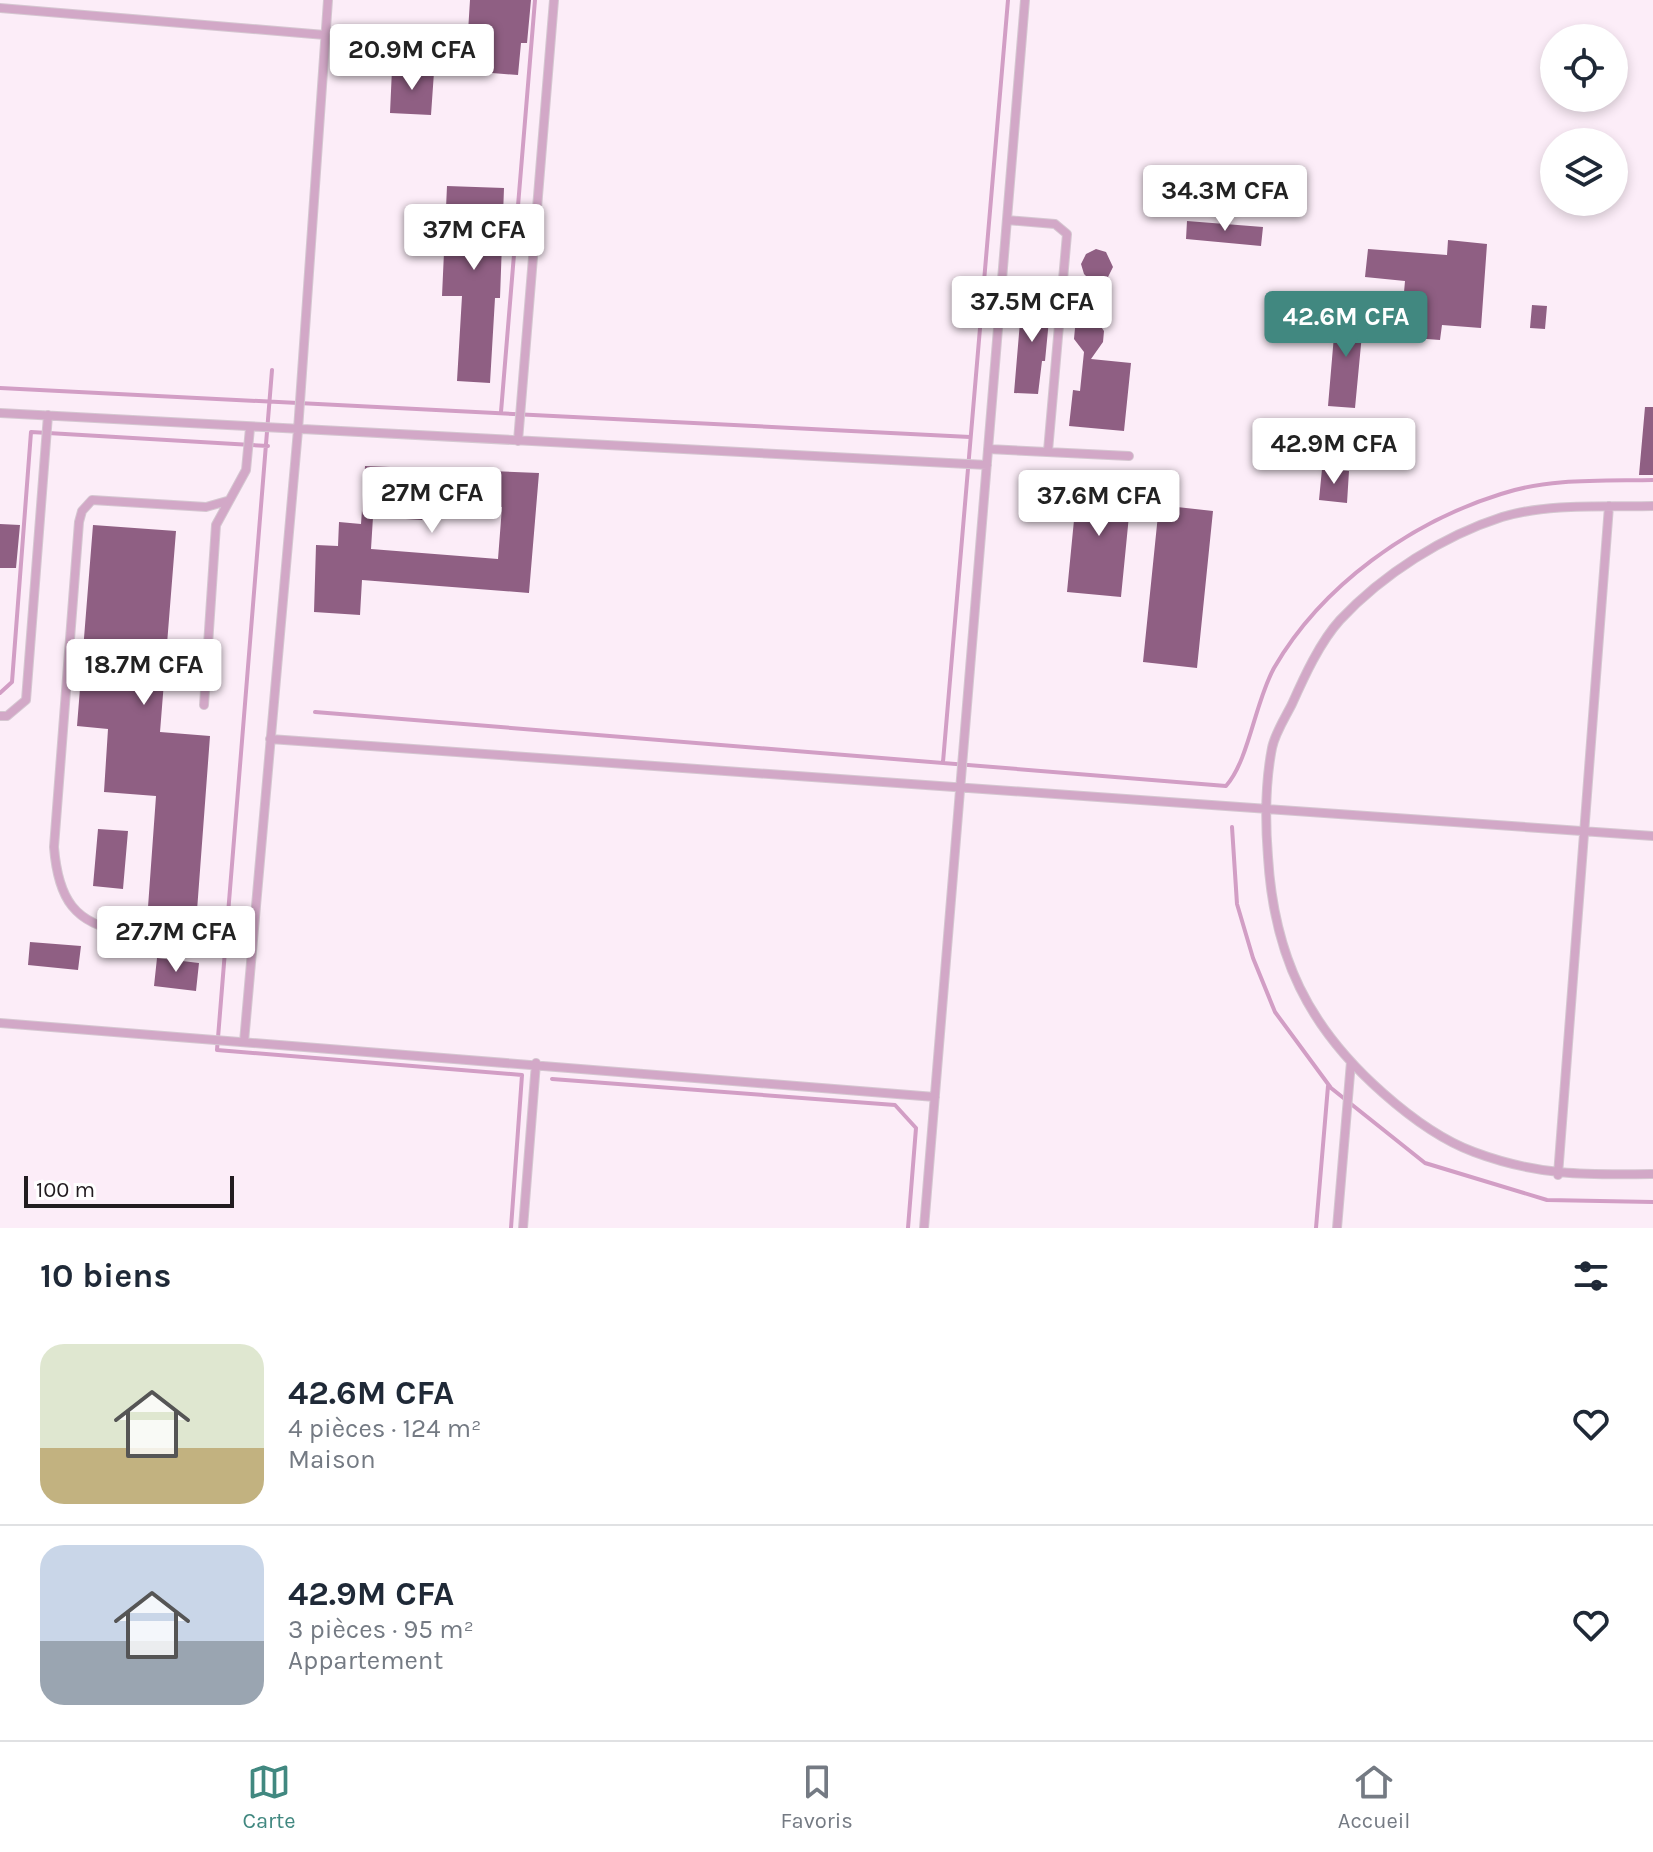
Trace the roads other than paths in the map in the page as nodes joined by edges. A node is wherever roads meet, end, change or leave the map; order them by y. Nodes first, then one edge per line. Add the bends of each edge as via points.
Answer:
1 (328, 0) edge
2 (554, 0) edge
3 (1025, 0) edge
4 (0, 8) edge
5 (325, 35) junction
6 (1007, 220) junction
7 (0, 413) edge
8 (48, 415) junction
9 (250, 428) junction
10 (298, 430) junction
11 (518, 441) junction
12 (988, 449) junction
13 (1048, 451) junction
14 (1129, 456) dead end
15 (987, 465) junction
16 (227, 501) junction
17 (1609, 506) junction
18 (1653, 506) edge
19 (204, 705) dead end
20 (0, 716) edge
21 (270, 739) junction
22 (960, 790) junction
23 (1265, 810) junction
24 (1584, 832) junction
25 (1653, 836) edge
26 (126, 932) dead end
27 (0, 1023) edge
28 (244, 1042) junction
29 (1351, 1062) junction
30 (536, 1063) junction
31 (935, 1097) junction
32 (1653, 1174) edge
33 (1558, 1175) junction
34 (523, 1228) edge
35 (924, 1228) edge
36 (1337, 1228) edge

1 - 5 lane
2 - 11 lane
3 - 6 lane
4 - 5 lane
5 - 10 lane
6 - 12 lane
6 - 13 lane via 1055,224 1067,234
7 - 8 lane
8 - 9 lane
8 - 20 lane via 26,700
9 - 10 lane
9 - 16 lane via 246,470
10 - 11 lane
10 - 21 lane
11 - 15 lane
12 - 13 lane
12 - 15 lane
13 - 14 lane
15 - 22 lane
16 - 19 lane via 216,525
16 - 26 lane via 206,507 92,500 79,522 56,870 61,888 87,923
17 - 18 lane
17 - 23 lane via 1504,517 1441,543 1386,579 1339,622 1302,682 1272,745
17 - 24 lane
21 - 22 lane
21 - 28 lane
22 - 23 lane
22 - 31 lane
23 - 24 lane
23 - 29 lane via 1270,897 1281,947 1301,995
24 - 25 lane
24 - 33 lane
27 - 28 lane
28 - 30 lane
29 - 33 lane via 1404,1111 1447,1138 1472,1151
29 - 36 lane
30 - 31 lane
30 - 34 lane
31 - 35 lane
32 - 33 lane

